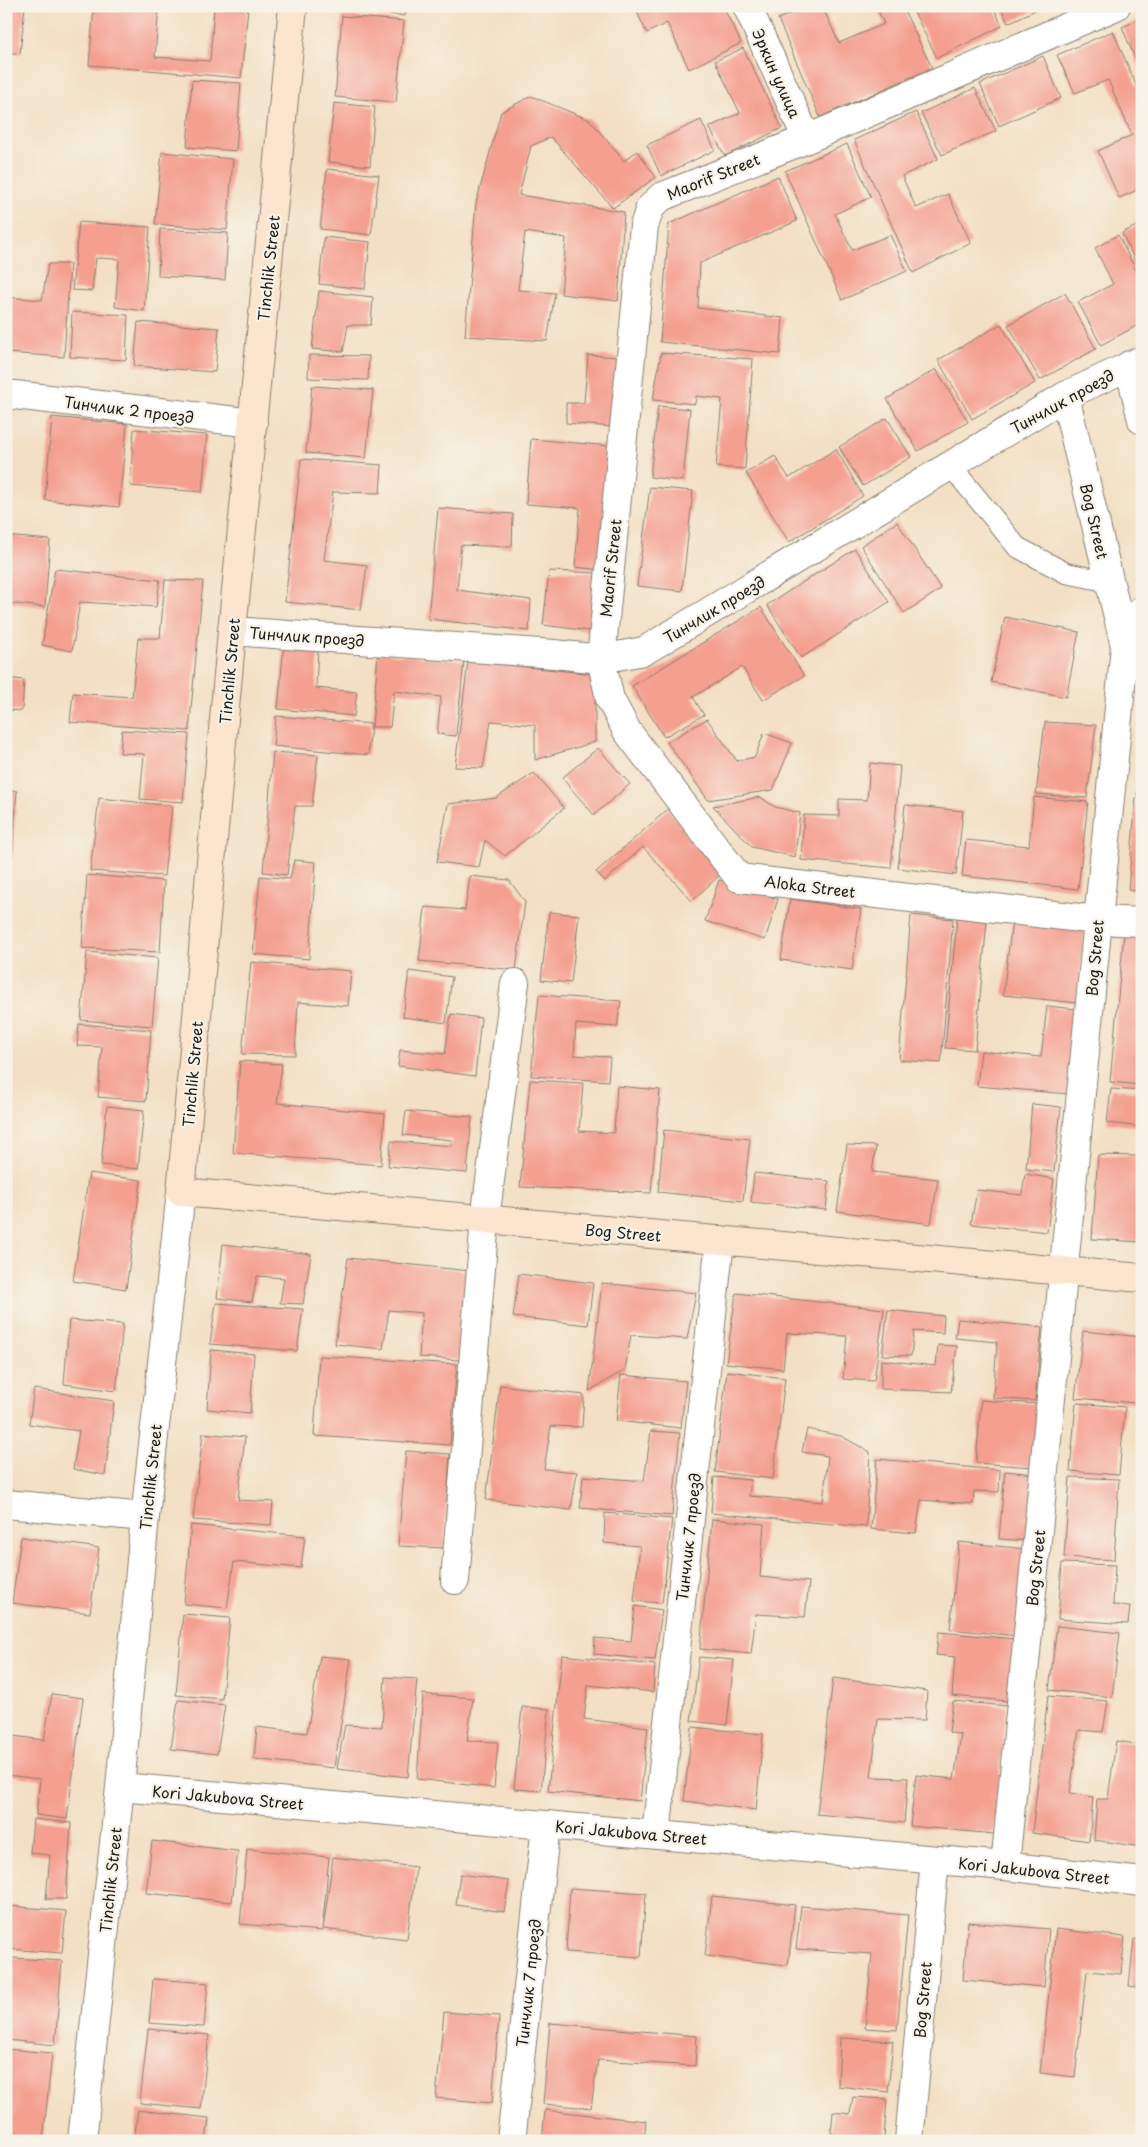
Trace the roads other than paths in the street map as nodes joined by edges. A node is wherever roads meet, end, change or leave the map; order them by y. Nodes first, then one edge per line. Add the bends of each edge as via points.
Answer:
1 (293, 6) edge
2 (747, 6) edge
3 (1116, 6) edge
4 (807, 139) junction
5 (1135, 362) edge
6 (6, 394) edge
7 (1065, 396) junction
8 (1142, 420) edge
9 (253, 423) junction
10 (950, 465) junction
11 (1110, 582) junction
12 (1142, 610) edge
13 (232, 631) junction
14 (1125, 646) junction
15 (601, 659) junction
16 (1097, 920) junction
17 (1142, 922) edge
18 (515, 982) dead end
19 (181, 1192) junction
20 (485, 1220) junction
21 (720, 1240) junction
22 (1065, 1271) junction
23 (1142, 1278) edge
24 (6, 1504) edge
25 (145, 1517) junction
26 (455, 1580) dead end
27 (120, 1787) junction
28 (546, 1824) junction
29 (656, 1835) junction
30 (935, 1860) junction
31 (1005, 1866) junction
32 (1142, 1882) edge
33 (82, 2141) edge
34 (511, 2141) edge
35 (909, 2141) edge

1 - 9 street, Tinchlik Street
2 - 4 street, Эркин улица
3 - 4 street, Maorif Street
4 - 15 street, Maorif Street via 661,197 650,208 644,226
5 - 7 street, Тинчлик проезд
5 - 8 street
6 - 9 street, Тинчлик 2 проезд
7 - 10 street, Тинчлик проезд
7 - 11 street, Bog Street
9 - 13 street, Tinchlik Street
10 - 11 lane via 1017,547 1066,573
10 - 15 street, Тинчлик проезд via 644,651
11 - 14 street, Bog Street
12 - 14 street, Bog Street
13 - 15 street, Тинчлик проезд
13 - 19 street, Tinchlik Street
14 - 16 street, Bog Street
15 - 16 street, Aloka Street via 610,699 627,730 739,878
16 - 17 street, Aloka Street
16 - 22 street, Bog Street
18 - 20 street
19 - 20 street, Bog Street
19 - 25 street, Tinchlik Street
20 - 21 street, Bog Street
20 - 26 street
21 - 22 street, Bog Street
21 - 29 street, Тинчлик 7 проезд
22 - 23 street, Bog Street
22 - 31 street, Bog Street
24 - 25 street
25 - 27 street, Tinchlik Street
27 - 28 street, Kori Jakubova Street
27 - 33 street, Tinchlik Street
28 - 29 street, Kori Jakubova Street
28 - 34 street, Тинчлик 7 проезд
29 - 30 street, Kori Jakubova Street
30 - 31 street, Kori Jakubova Street
30 - 35 street, Bog Street
31 - 32 street, Kori Jakubova Street

